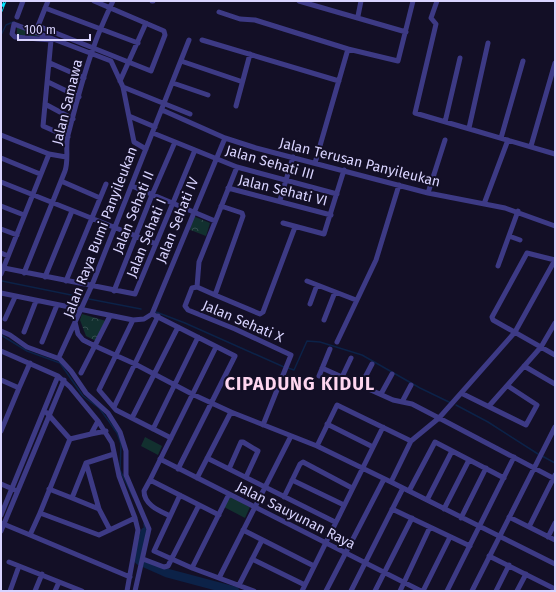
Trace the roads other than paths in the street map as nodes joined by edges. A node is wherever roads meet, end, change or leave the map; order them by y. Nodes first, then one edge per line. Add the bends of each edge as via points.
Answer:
1 (24, 1) edge
2 (48, 1) edge
3 (94, 1) edge
4 (113, 1) edge
5 (299, 1) edge
6 (361, 1) edge
7 (413, 1) edge
8 (437, 1) edge
9 (110, 7) junction
10 (45, 8) junction
11 (219, 12) dead end
12 (358, 16) dead end
13 (17, 17) dead end
14 (146, 23) junction
15 (101, 29) junction
16 (406, 32) junction
17 (51, 40) junction
18 (189, 40) dead end
19 (202, 40) dead end
20 (138, 42) junction
21 (488, 43) dead end
22 (348, 49) junction
23 (92, 51) junction
24 (250, 54) junction
25 (460, 58) dead end
26 (181, 61) junction
27 (522, 61) dead end
28 (50, 63) junction
29 (555, 63) edge
30 (129, 64) junction
31 (84, 78) junction
32 (240, 81) dead end
33 (339, 81) junction
34 (48, 82) junction
35 (173, 83) junction
36 (122, 84) junction
37 (208, 95) dead end
38 (79, 97) junction
39 (45, 104) junction
40 (164, 105) junction
41 (236, 106) dead end
42 (162, 110) junction
43 (190, 114) dead end
44 (129, 116) junction
45 (73, 119) junction
46 (444, 122) junction
47 (155, 127) junction
48 (469, 128) junction
49 (153, 133) junction
50 (1, 135) edge
51 (68, 137) junction
52 (501, 138) junction
53 (224, 139) junction
54 (445, 140) dead end
55 (508, 140) junction
56 (175, 142) junction
57 (531, 146) junction
58 (146, 149) junction
59 (195, 150) junction
60 (49, 154) junction
61 (555, 154) edge
62 (66, 157) junction
63 (293, 157) junction
64 (1, 158) edge
65 (216, 159) junction
66 (315, 163) junction
67 (237, 167) junction
68 (344, 170) junction
69 (40, 174) junction
70 (286, 179) junction
71 (61, 181) junction
72 (1, 182) edge
73 (106, 184) dead end
74 (399, 185) junction
75 (132, 186) junction
76 (228, 188) junction
77 (428, 193) junction
78 (337, 194) junction
79 (33, 195) junction
80 (152, 195) junction
81 (101, 197) junction
82 (280, 200) junction
83 (53, 203) junction
84 (173, 203) junction
85 (484, 204) junction
86 (1, 206) edge
87 (221, 206) junction
88 (72, 211) junction
89 (194, 212) junction
90 (518, 212) junction
91 (24, 215) junction
92 (331, 215) junction
93 (92, 218) junction
94 (214, 221) junction
95 (283, 223) dead end
96 (294, 226) junction
97 (555, 226) edge
98 (115, 227) junction
99 (1, 229) edge
100 (17, 235) junction
101 (136, 236) junction
102 (509, 236) junction
103 (520, 240) dead end
104 (156, 244) junction
105 (1, 253) edge
106 (8, 255) junction
107 (555, 260) edge
108 (498, 266) dead end
109 (4, 268) junction
110 (24, 273) junction
111 (1, 274) edge
112 (45, 277) junction
113 (307, 281) dead end
114 (66, 282) junction
115 (92, 285) junction
116 (317, 285) junction
117 (197, 286) junction
118 (114, 291) junction
119 (335, 292) junction
120 (1, 293) edge
121 (214, 295) junction
122 (15, 297) junction
123 (356, 300) junction
124 (36, 301) junction
125 (310, 304) dead end
126 (57, 306) junction
127 (81, 310) junction
128 (153, 312) junction
129 (110, 316) junction
130 (158, 316) junction
131 (5, 319) dead end
132 (133, 320) junction
133 (324, 320) dead end
134 (75, 322) junction
135 (555, 324) edge
136 (178, 327) junction
137 (1, 332) edge
138 (24, 332) dead end
139 (514, 332) junction
140 (70, 334) junction
141 (198, 337) junction
142 (83, 340) junction
143 (42, 342) dead end
144 (337, 342) dead end
145 (95, 346) junction
146 (216, 347) junction
147 (541, 347) junction
148 (330, 349) dead end
149 (1, 351) edge
150 (555, 354) edge
151 (60, 355) dead end
152 (116, 356) junction
153 (352, 358) dead end
154 (30, 363) junction
155 (135, 364) junction
156 (372, 364) dead end
157 (524, 366) junction
158 (322, 368) junction
159 (81, 372) dead end
160 (154, 374) junction
161 (392, 374) dead end
162 (58, 376) junction
163 (319, 376) dead end
164 (342, 376) junction
165 (1, 380) edge
166 (64, 380) junction
167 (173, 384) junction
168 (411, 384) dead end
169 (555, 384) edge
170 (361, 385) junction
171 (508, 386) junction
172 (19, 388) junction
173 (192, 394) junction
174 (381, 394) junction
175 (463, 394) junction
176 (402, 402) junction
177 (212, 403) junction
178 (489, 406) junction
179 (114, 407) junction
180 (231, 412) junction
181 (46, 413) junction
182 (132, 418) junction
183 (440, 418) junction
184 (98, 421) junction
185 (262, 424) junction
186 (327, 424) junction
187 (555, 427) edge
188 (383, 428) junction
189 (153, 429) junction
190 (106, 430) junction
191 (1, 431) edge
192 (91, 434) junction
193 (291, 436) junction
194 (171, 438) junction
195 (70, 439) junction
196 (411, 441) junction
197 (317, 446) junction
198 (373, 447) junction
199 (452, 451) junction
200 (114, 454) junction
201 (514, 457) junction
202 (207, 458) junction
203 (160, 459) junction
204 (469, 460) junction
205 (86, 463) junction
206 (533, 467) junction
207 (178, 468) junction
208 (362, 468) junction
209 (486, 468) junction
210 (228, 469) junction
211 (246, 477) junction
212 (197, 478) junction
213 (504, 478) junction
214 (554, 478) edge
215 (384, 479) junction
216 (150, 480) junction
217 (292, 480) junction
218 (391, 482) junction
219 (1, 484) edge
220 (265, 487) junction
221 (352, 488) junction
222 (403, 488) junction
223 (14, 489) junction
224 (50, 490) junction
225 (410, 491) junction
226 (229, 494) junction
227 (180, 495) junction
228 (284, 497) junction
229 (72, 498) junction
230 (427, 500) junction
231 (199, 505) junction
232 (344, 505) junction
233 (255, 507) junction
234 (99, 509) junction
235 (392, 509) junction
236 (444, 509) junction
237 (40, 513) junction
238 (1, 515) edge
239 (219, 515) junction
240 (170, 516) junction
241 (509, 517) junction
242 (135, 518) junction
243 (412, 518) junction
244 (461, 518) junction
245 (335, 522) junction
246 (555, 523) edge
247 (2, 524) edge
248 (430, 527) junction
249 (479, 527) junction
250 (529, 527) junction
251 (110, 530) junction
252 (243, 530) junction
253 (1, 531) edge
254 (30, 535) junction
255 (499, 536) junction
256 (450, 537) junction
257 (548, 537) junction
258 (262, 540) junction
259 (555, 540) edge
260 (325, 543) junction
261 (470, 546) junction
262 (345, 553) junction
263 (489, 556) junction
264 (252, 559) junction
265 (172, 560) junction
266 (9, 562) dead end
267 (143, 562) junction
268 (365, 563) junction
269 (555, 564) edge
270 (509, 565) junction
271 (20, 566) junction
272 (314, 566) junction
273 (192, 568) junction
274 (384, 572) junction
275 (42, 574) junction
276 (526, 574) junction
277 (130, 577) junction
278 (219, 578) junction
279 (59, 582) junction
280 (404, 582) junction
281 (239, 585) junction
282 (305, 585) junction
283 (555, 589) edge
284 (78, 590) edge
285 (10, 591) edge
286 (35, 591) edge
287 (55, 591) edge
288 (127, 591) edge
289 (135, 591) edge
290 (254, 591) edge
291 (302, 591) edge
292 (326, 591) edge
293 (351, 591) edge
294 (375, 591) edge
295 (400, 591) edge
296 (422, 591) edge
297 (447, 591) edge
298 (472, 591) edge
299 (496, 591) edge
300 (517, 591) edge

1 - 13 street
2 - 10 street
3 - 9 street
4 - 9 street, Jalan Samawa
5 - 16 street
6 - 12 street
7 - 16 street
8 - 46 street via 431,18 436,24 414,113
9 - 14 street
9 - 15 street, Jalan Samawa
10 - 15 street
10 - 23 street via 38,26
11 - 22 street via 240,19 255,20
14 - 20 street
14 - 30 street via 165,33 152,69 149,72
15 - 20 street
15 - 23 street, Jalan Samawa
16 - 22 street via 399,59 396,61
17 - 17 street via 14,24 12,34 15,37
17 - 23 street
17 - 28 street
18 - 26 street, Jalan Raya Bumi Panyileukan
19 - 24 street
20 - 30 street
21 - 48 street
22 - 33 street
23 - 30 street
23 - 31 street, Jalan Samawa
23 - 36 street via 111,62
24 - 33 street
24 - 41 street
25 - 46 street
26 - 32 street
26 - 35 street, Jalan Raya Bumi Panyileukan
27 - 52 street
28 - 31 street
28 - 34 street
29 - 57 street
30 - 36 street
31 - 38 street, Jalan Samawa
33 - 66 street
34 - 38 street
34 - 39 street
35 - 37 street
35 - 40 street, Jalan Raya Bumi Panyileukan
36 - 40 street
36 - 44 street
38 - 45 street, Jalan Samawa
39 - 45 street
39 - 51 street via 44,126
40 - 42 street, Jalan Raya Bumi Panyileukan
40 - 43 street
42 - 47 street, Jalan Raya Bumi Panyileukan
42 - 53 street, Jalan Terusan Panyileukan
44 - 47 street
44 - 58 street via 134,142
45 - 51 street, Jalan Samawa
46 - 48 street
47 - 49 street, Jalan Raya Bumi Panyileukan
48 - 52 street
49 - 56 street, Jalan Sehati III
49 - 58 street, Jalan Raya Bumi Panyileukan
50 - 60 street
51 - 62 street, Jalan Samawa
52 - 55 street
53 - 63 street, Jalan Terusan Panyileukan
53 - 65 street, Jalan Sehati IV
54 - 77 street
55 - 57 street
55 - 85 street
56 - 59 street, Jalan Sehati III
56 - 80 street, Jalan Sehati II
57 - 61 street
58 - 75 street, Jalan Raya Bumi Panyileukan
59 - 65 street, Jalan Sehati III
59 - 84 street, Jalan Sehati I
60 - 62 street
60 - 69 street, Jalan Samawa
62 - 71 street, Jalan Samawa via 67,164
63 - 66 street, Jalan Terusan Panyileukan
63 - 70 street
64 - 69 street
65 - 67 street, Jalan Sehati III
65 - 89 street, Jalan Sehati IV
66 - 68 street, Jalan Terusan Panyileukan
67 - 70 street, Jalan Sehati III
67 - 76 street
68 - 74 street, Jalan Terusan Panyileukan
68 - 78 street
69 - 79 street, Jalan Samawa
70 - 78 street, Jalan Sehati III
70 - 82 street
71 - 81 street
71 - 83 street, Jalan Samawa
72 - 79 street
73 - 81 street
74 - 77 street, Jalan Terusan Panyileukan
74 - 123 street via 376,260
75 - 80 street
75 - 98 street, Jalan Raya Bumi Panyileukan
76 - 82 street, Jalan Sehati VI
76 - 87 street
77 - 85 street, Jalan Terusan Panyileukan
78 - 92 street
79 - 83 street
79 - 91 street, Jalan Samawa
80 - 84 street
80 - 101 street, Jalan Sehati II
81 - 93 street
82 - 92 street, Jalan Sehati VI
83 - 88 street
83 - 110 street, Jalan Samawa
84 - 89 street
84 - 104 street, Jalan Sehati I
85 - 90 street, Jalan Terusan Panyileukan
86 - 91 street
87 - 94 street
87 - 121 street via 242,213 243,216
88 - 93 street
88 - 112 street
89 - 94 street
89 - 128 street, Jalan Sehati IV
90 - 97 street, Jalan Terusan Panyileukan
90 - 102 street
91 - 100 street, Jalan Samawa
92 - 96 street via 324,234
93 - 98 street
93 - 114 street
94 - 117 street via 198,262
95 - 96 street
96 - 121 street via 262,314
98 - 101 street
98 - 115 street, Jalan Raya Bumi Panyileukan
99 - 100 street
100 - 106 street, Jalan Samawa
101 - 104 street
101 - 118 street, Jalan Sehati II
102 - 103 street
102 - 108 street
104 - 118 street, Jalan Sehati I via 135,294
105 - 106 street
106 - 109 street, Jalan Samawa
107 - 139 street
107 - 139 street via 526,254 492,318
109 - 110 street, Jalan Sehati I
109 - 111 street, Jalan Samawa
110 - 112 street, Jalan Sehati I
112 - 114 street, Jalan Sehati I
113 - 116 street
114 - 115 street, Jalan Sehati I
115 - 118 street, Jalan Sehati I
115 - 127 street, Jalan Raya Bumi Panyileukan
116 - 119 street
116 - 125 street
117 - 121 street
117 - 185 street, Jalan Sehati X via 192,288 185,306 188,310 291,355
119 - 123 street
119 - 133 street
120 - 122 street
122 - 124 street
122 - 131 street
123 - 144 street
124 - 126 street
124 - 138 street
126 - 127 street
126 - 143 street
127 - 129 street
127 - 134 street, Jalan Raya Bumi Panyileukan
128 - 130 street
128 - 132 street via 144,319
129 - 132 street
129 - 145 street
130 - 136 street
130 - 155 street
132 - 152 street
134 - 140 street
134 - 142 street, Jalan Raya Bumi Panyileukan via 78,334
135 - 147 street
136 - 141 street
136 - 160 street
137 - 267 street via 60,359 83,390 115,423 125,445 126,475 148,524 149,534
139 - 147 street
139 - 175 street
140 - 142 street
140 - 151 street
141 - 146 street
141 - 167 street
142 - 145 street
145 - 152 street
145 - 159 street
146 - 173 street
146 - 177 street via 235,356
147 - 150 street
147 - 157 street
148 - 158 street
149 - 154 street
152 - 155 street
152 - 179 street via 99,390
153 - 164 street
154 - 162 street
154 - 172 street
155 - 160 street
155 - 179 street
156 - 170 street
157 - 169 street
157 - 171 street
158 - 163 street
158 - 164 street
160 - 167 street
160 - 182 street
161 - 174 street
162 - 166 street
162 - 181 street
164 - 170 street
165 - 172 street
166 - 181 street
166 - 184 street
167 - 173 street
167 - 189 street
168 - 176 street
170 - 174 street
171 - 178 street
171 - 178 street via 537,405 528,424 524,425
172 - 191 street
173 - 177 street
173 - 194 street
174 - 176 street
175 - 178 street
175 - 183 street
176 - 183 street via 412,404
177 - 180 street
177 - 207 street
179 - 182 street
180 - 185 street
180 - 202 street
181 - 195 street
181 - 223 street
182 - 189 street
183 - 196 street
183 - 201 street
184 - 190 street
184 - 192 street
185 - 193 street
186 - 188 street via 337,405
186 - 197 street
186 - 198 street
187 - 206 street
188 - 196 street
188 - 198 street
189 - 194 street
190 - 192 street
190 - 200 street
192 - 195 street
193 - 197 street
193 - 220 street
194 - 203 street
195 - 224 street
196 - 218 street
197 - 208 street
198 - 208 street
199 - 204 street
199 - 225 street via 434,442
199 - 230 street
200 - 205 street
200 - 242 street via 124,495
201 - 206 street
201 - 213 street
202 - 210 street
202 - 212 street
203 - 207 street, Jalan Sauyunan Raya
203 - 216 street
204 - 209 street
204 - 236 street
205 - 229 street
205 - 234 street
206 - 214 street
206 - 241 street
207 - 212 street, Jalan Sauyunan Raya
208 - 215 street
208 - 221 street
209 - 213 street
209 - 244 street
210 - 211 street
210 - 211 street via 243,442 258,450
211 - 220 street
212 - 226 street, Jalan Sauyunan Raya
213 - 249 street
214 - 250 street
215 - 218 street
215 - 262 street
216 - 227 street
216 - 240 street via 144,491 146,499
217 - 221 street via 303,462
217 - 228 street
217 - 232 street
218 - 222 street
219 - 223 street
220 - 228 street
220 - 233 street
221 - 232 street
222 - 225 street
222 - 235 street
223 - 238 street
223 - 247 street
224 - 229 street
224 - 237 street
225 - 230 street
226 - 233 street, Jalan Sauyunan Raya
226 - 239 street
227 - 231 street
227 - 240 street
228 - 245 street
229 - 234 street
230 - 236 street
231 - 239 street
231 - 265 street
232 - 245 street
233 - 252 street
233 - 260 street, Jalan Sauyunan Raya
234 - 251 street
235 - 243 street
235 - 268 street
236 - 244 street
237 - 251 street via 96,535
237 - 254 street
239 - 273 street
240 - 265 street via 153,550
241 - 250 street
241 - 255 street
242 - 251 street
242 - 277 street via 138,530
243 - 248 street
243 - 274 street
244 - 249 street
245 - 260 street
246 - 257 street
247 - 253 street
247 - 254 street
248 - 256 street
248 - 280 street
249 - 255 street
249 - 261 street
250 - 257 street
252 - 258 street
252 - 278 street
254 - 277 street
255 - 263 street
255 - 269 street
256 - 261 street
256 - 296 street
257 - 259 street
258 - 264 street
258 - 272 street
260 - 262 street, Jalan Sauyunan Raya
260 - 272 street
261 - 297 street
262 - 268 street, Jalan Sauyunan Raya
262 - 292 street
263 - 270 street
263 - 298 street
264 - 281 street
264 - 282 street
265 - 267 street via 166,567
265 - 273 street
266 - 271 street
267 - 289 street
268 - 274 street, Jalan Sauyunan Raya
268 - 293 street
270 - 276 street
270 - 299 street
271 - 275 street
271 - 285 street
272 - 282 street
273 - 278 street
274 - 280 street, Jalan Sauyunan Raya
274 - 294 street
275 - 279 street
275 - 286 street
276 - 283 street
276 - 300 street
277 - 288 street
278 - 281 street
279 - 284 street
279 - 287 street
280 - 295 street
280 - 296 street, Jalan Sauyunan Raya
281 - 290 street
282 - 291 street

